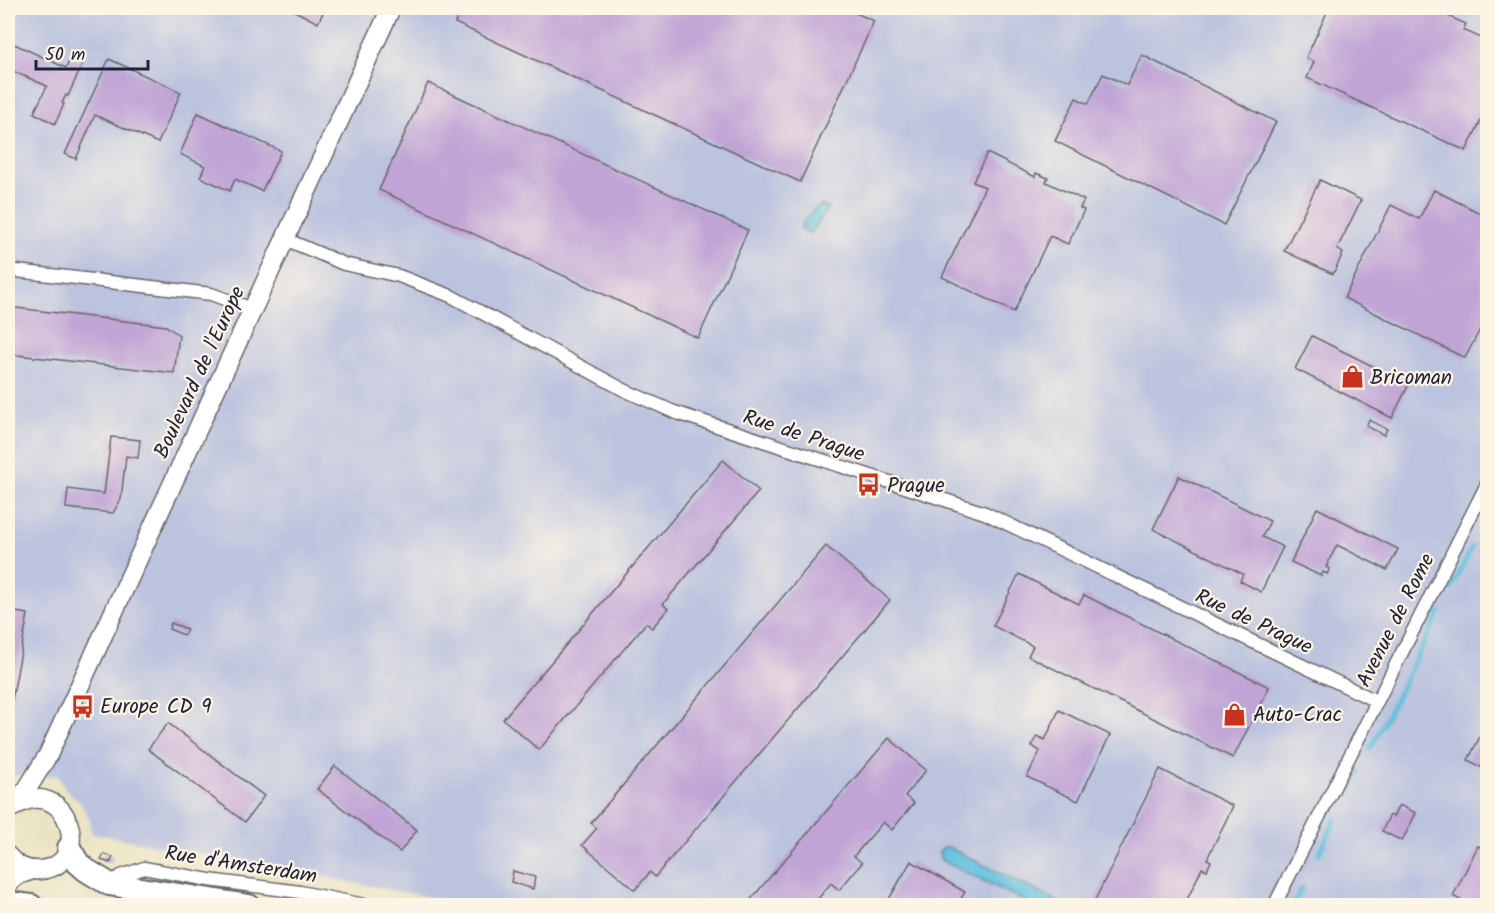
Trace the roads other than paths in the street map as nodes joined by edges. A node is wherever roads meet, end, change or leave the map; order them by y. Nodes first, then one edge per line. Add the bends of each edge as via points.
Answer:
1 (391, 8) edge
2 (285, 239) junction
3 (8, 270) edge
4 (252, 309) junction
5 (1488, 482) edge
6 (1376, 701) junction
7 (48, 755) junction
8 (49, 802) junction
9 (9, 811) edge
10 (69, 848) junction
11 (8, 856) edge
12 (33, 870) junction
13 (8, 884) edge
14 (109, 884) junction
15 (8, 903) edge
16 (32, 906) edge
17 (249, 906) edge
18 (369, 906) edge
19 (1274, 906) edge

1 - 2 street, Boulevard de l'Europe
2 - 4 street, Boulevard de l'Europe
2 - 6 street, Rue de Prague via 344,264 399,276 442,292 624,390 674,412 985,513
3 - 4 street via 211,294
4 - 7 street, Boulevard de l'Europe
5 - 6 street, Avenue de Rome
6 - 19 street, Avenue de Rome
7 - 8 street, Boulevard de l'Europe via 43,783
7 - 9 street, Boulevard de l'Europe
8 - 9 street, Boulevard de l'Europe via 23,801
8 - 10 street via 61,809 69,821
10 - 12 street via 55,865
10 - 14 highway via 78,863
11 - 12 street via 21,867
12 - 13 street
14 - 17 highway
14 - 18 street, Rue d'Amsterdam via 144,868
15 - 16 highway

